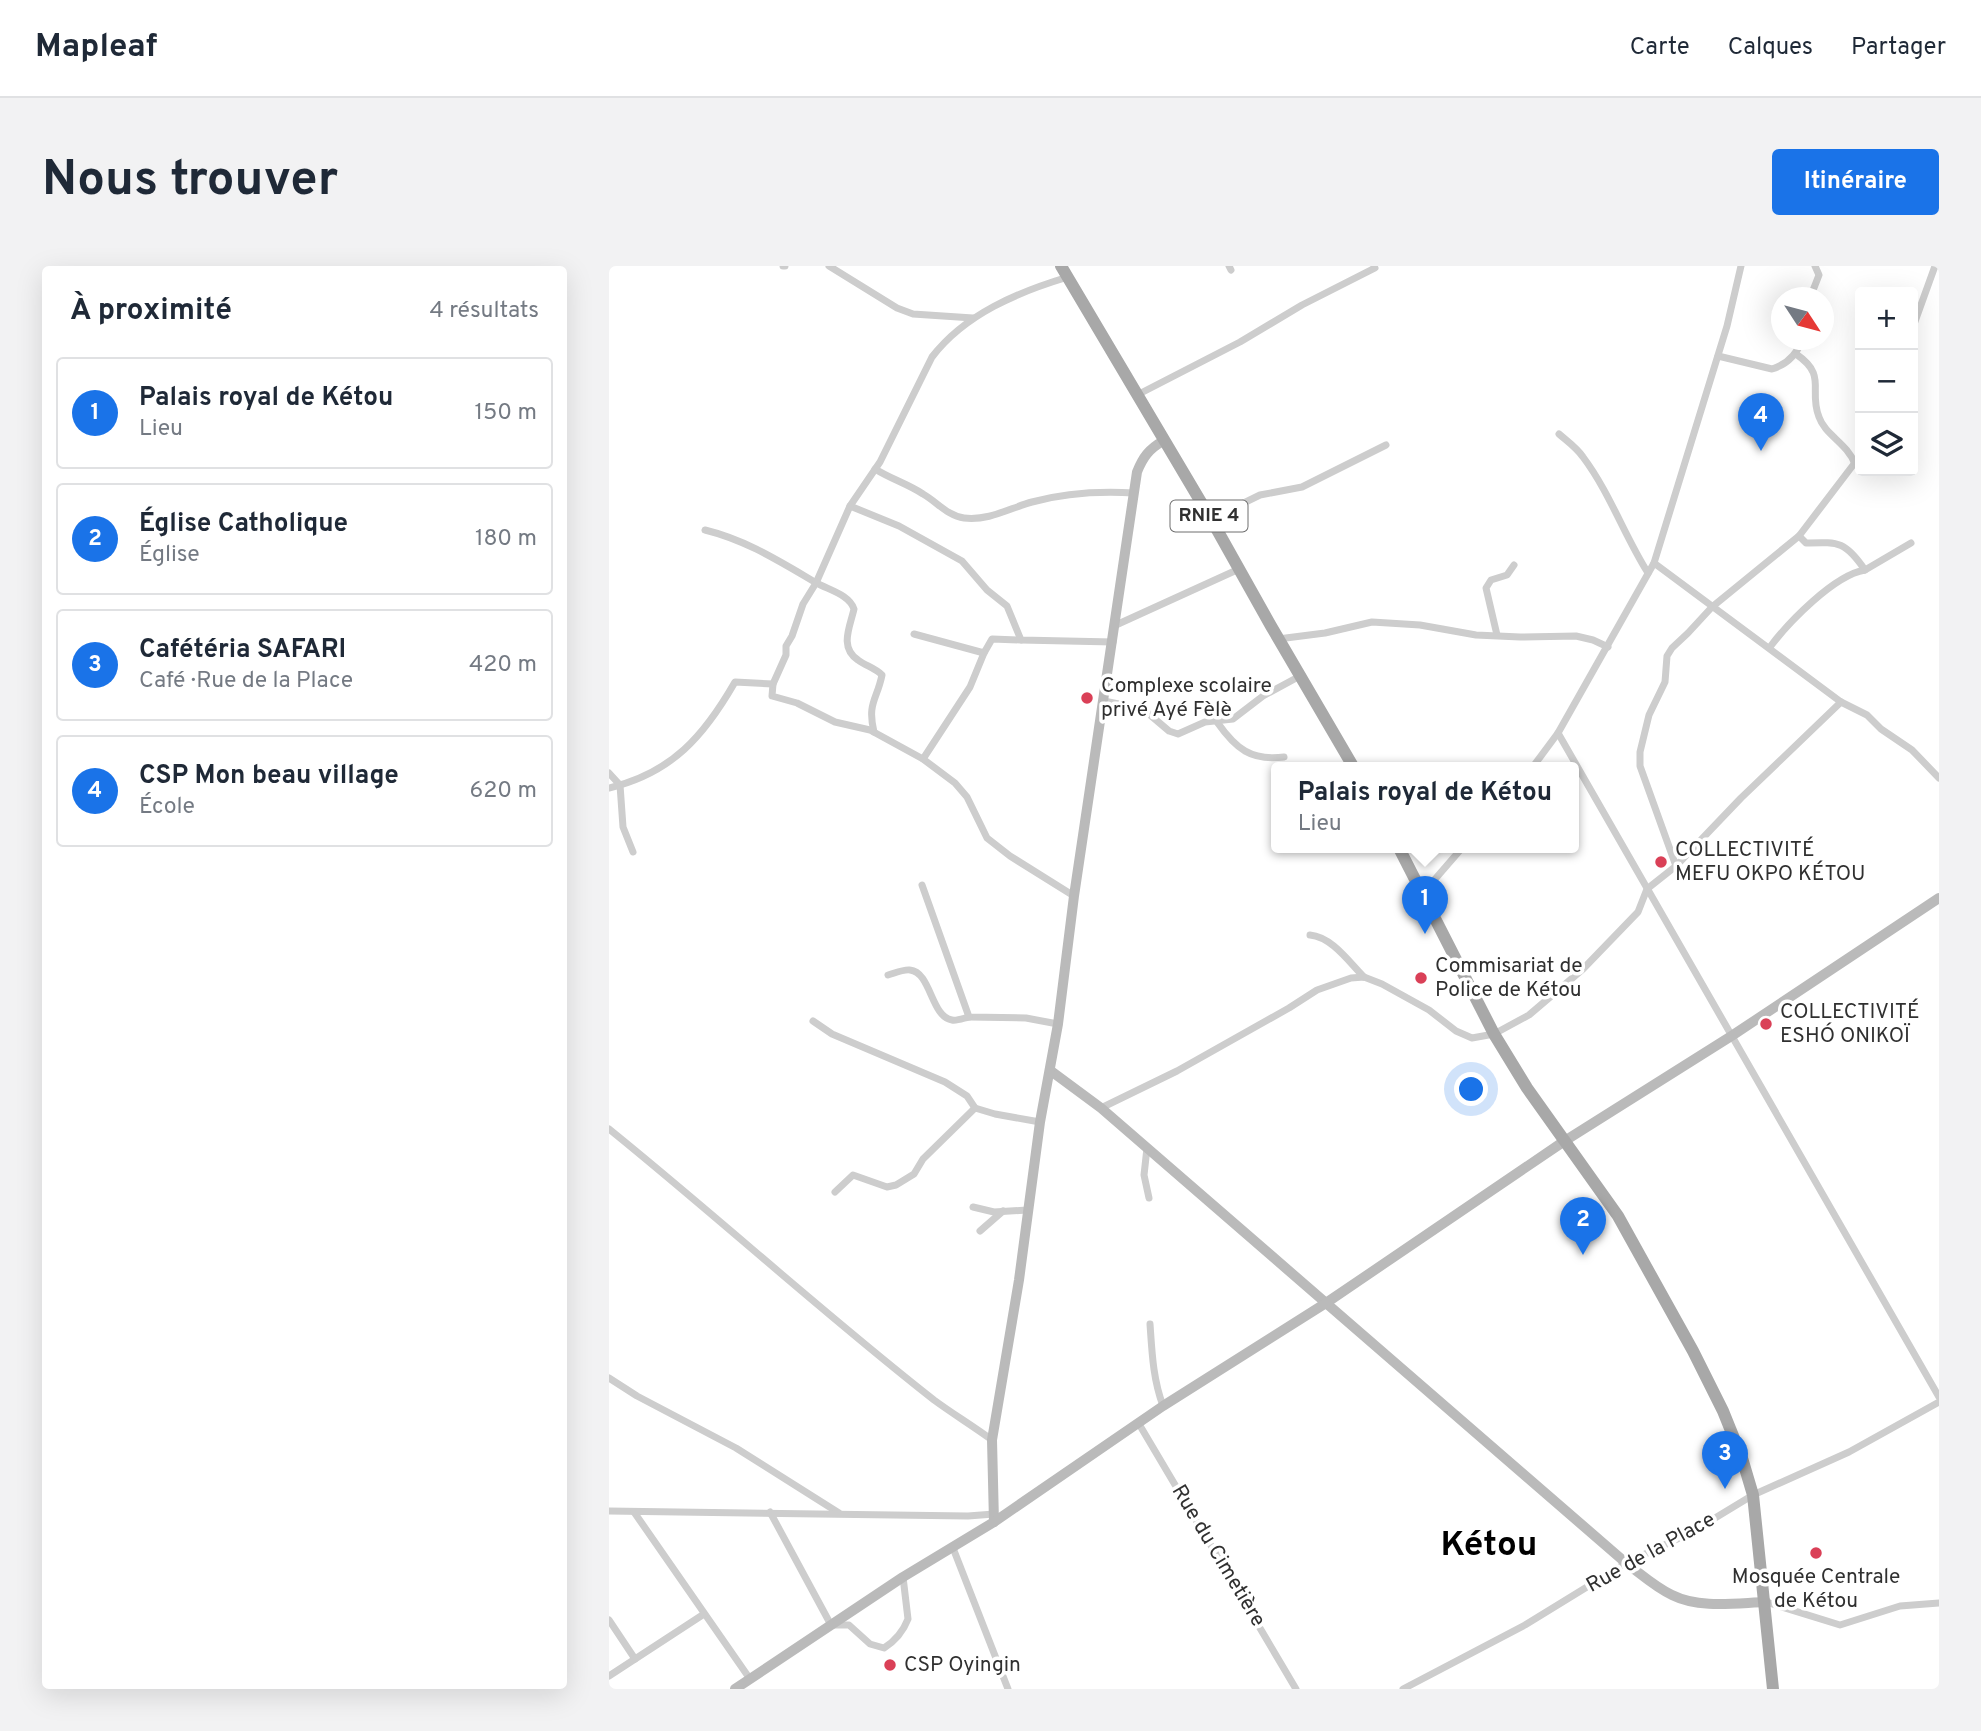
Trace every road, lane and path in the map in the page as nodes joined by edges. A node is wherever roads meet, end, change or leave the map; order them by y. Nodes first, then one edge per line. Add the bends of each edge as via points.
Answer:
1 (829, 266) edge
2 (1374, 266) edge
3 (1741, 266) edge
4 (1815, 266) edge
5 (1935, 266) edge
6 (1065, 272) edge
7 (1814, 287) edge
8 (1918, 313) edge
9 (974, 318) junction
10 (1798, 350) edge
11 (1796, 354) junction
12 (1718, 356) junction
13 (1136, 396) junction
14 (1559, 434) dead end
15 (1163, 441) junction
16 (1386, 445) dead end
17 (1855, 464) joint
18 (875, 469) junction
19 (1134, 493) junction
20 (851, 506) junction
21 (1211, 519) junction
22 (705, 530) dead end
23 (1798, 536) junction
24 (1911, 543) dead end
25 (1654, 563) junction
26 (1514, 565) dead end
27 (1240, 569) junction
28 (1865, 570) junction
29 (1649, 573) junction
30 (816, 583) junction
31 (1712, 607) junction
32 (1116, 625) junction
33 (913, 634) dead end
34 (1497, 635) junction
35 (1278, 639) junction
36 (1021, 640) junction
37 (1113, 642) junction
38 (1608, 646) junction
39 (1770, 647) junction
40 (984, 653) junction
41 (1300, 676) junction
42 (773, 684) junction
43 (1104, 701) junction
44 (1840, 702) junction
45 (1217, 722) junction
46 (874, 732) junction
47 (1558, 733) junction
48 (1284, 757) dead end
49 (923, 759) junction
50 (1350, 762) edge
51 (1536, 762) edge
52 (1575, 762) edge
53 (1579, 770) edge
54 (609, 773) edge
55 (1939, 778) edge
56 (620, 785) junction
57 (609, 788) edge
58 (633, 852) dead end
59 (1402, 853) edge
60 (1458, 853) edge
61 (1676, 866) junction
62 (922, 885) dead end
63 (1647, 888) junction
64 (1423, 893) junction
65 (1074, 896) junction
66 (1936, 902) edge
67 (1656, 903) junction
68 (1638, 912) junction
69 (1310, 935) dead end
70 (888, 975) dead end
71 (1364, 977) junction
72 (969, 1017) junction
73 (813, 1021) dead end
74 (1058, 1024) junction
75 (1493, 1034) junction
76 (1733, 1035) junction
77 (1051, 1071) junction
78 (975, 1108) junction
79 (1101, 1108) junction
80 (1040, 1122) junction
81 (609, 1129) edge
82 (1563, 1142) junction
83 (1147, 1148) junction
84 (835, 1192) dead end
85 (1149, 1198) dead end
86 (973, 1207) dead end
87 (1027, 1210) junction
88 (1004, 1211) junction
89 (981, 1231) dead end
90 (1326, 1303) junction
91 (1150, 1324) dead end
92 (609, 1378) edge
93 (1939, 1399) edge
94 (1163, 1406) junction
95 (1139, 1424) junction
96 (992, 1440) junction
97 (1753, 1495) junction
98 (611, 1511) edge
99 (634, 1511) junction
100 (770, 1512) junction
101 (840, 1514) junction
102 (994, 1518) junction
103 (609, 1521) edge
104 (953, 1548) junction
105 (1626, 1563) junction
106 (903, 1577) junction
107 (1766, 1602) junction
108 (1939, 1602) edge
109 (704, 1614) junction
110 (609, 1620) edge
111 (831, 1625) junction
112 (635, 1660) junction
113 (609, 1676) edge
114 (750, 1679) junction
115 (1421, 1679) junction
116 (735, 1689) edge
117 (1008, 1689) edge
118 (1296, 1689) edge
119 (1403, 1689) edge
120 (1428, 1689) edge
121 (1773, 1689) edge

1 - 9 street via 912,314
2 - 13 street
3 - 12 street
4 - 7 street via 1819,275
5 - 8 street
6 - 9 street
6 - 13 main road, RNIE 4
9 - 18 street via 943,342 932,357
10 - 11 street
11 - 12 street via 1772,369
11 - 17 street via 1812,368 1816,379 1819,419 1847,448
12 - 25 street
13 - 15 main road, RNIE 4
14 - 29 street via 1587,463 1611,500 1628,541
15 - 19 street via 1142,458
15 - 21 main road, RNIE 4
16 - 21 street via 1301,487 1260,495
17 - 23 street
18 - 19 street via 964,518 1001,514 1029,502 1065,495
18 - 20 street
19 - 32 street
20 - 30 street
20 - 36 street via 962,561 1007,606
21 - 27 main road, RNIE 4
22 - 30 street via 758,548
23 - 28 street via 1806,543 1844,545
23 - 31 street
24 - 28 street
25 - 29 street
25 - 31 street
26 - 34 street via 1486,588
27 - 32 street
27 - 35 main road, RNIE 4
28 - 39 street via 1852,573 1800,612
29 - 38 street
30 - 42 street via 796,619
30 - 46 street via 849,599 854,609 846,635 850,652 882,675 871,704
31 - 39 street
31 - 61 street via 1667,656 1665,682 1653,704 1640,752 1647,790
32 - 37 street
33 - 40 street
34 - 35 street via 1372,622
34 - 38 street via 1576,636
35 - 41 main road, RNIE 4
36 - 37 street
36 - 40 street via 992,639
37 - 43 street
38 - 47 street
39 - 44 street
40 - 49 street via 970,687
41 - 45 street via 1233,719
41 - 50 main road, RNIE 4
42 - 46 street via 772,696 835,722
42 - 56 street via 735,682 717,713 680,754 647,776
43 - 45 street via 1143,709 1178,734 1205,722
43 - 65 street
44 - 55 street via 1867,715
44 - 61 street
45 - 48 street via 1257,758
46 - 49 street
47 - 51 street
47 - 52 street
49 - 65 street via 967,797 987,838
53 - 63 street
54 - 56 street
56 - 57 street
56 - 58 street via 623,827
59 - 64 main road
60 - 64 street
61 - 63 street
62 - 72 street
63 - 67 street
63 - 68 street
64 - 75 main road
65 - 74 street
66 - 76 street
67 - 68 street
67 - 76 street
68 - 75 street via 1563,988 1529,1015
69 - 71 street via 1334,947
70 - 72 street via 907,969 916,972 941,1014 952,1020
71 - 75 street via 1429,1010 1456,1031 1472,1038
71 - 79 street via 1317,990 1177,1071
72 - 74 street
73 - 78 street via 832,1034 945,1082 967,1096
74 - 77 street
75 - 82 main road
76 - 82 street
76 - 93 street
77 - 79 street
77 - 80 street
78 - 80 street
78 - 84 street via 903,1181 887,1187 853,1175
79 - 83 street
80 - 87 street
81 - 96 street via 804,1295 934,1400
82 - 90 street
82 - 97 main road via 1618,1216 1693,1351 1723,1411
83 - 85 street via 1144,1175
83 - 90 street
86 - 88 street
87 - 88 street
87 - 96 street
88 - 89 street
90 - 94 street
90 - 105 street
91 - 94 street via 1152,1365
92 - 101 street via 736,1448
93 - 97 street, Rue de la Place via 1849,1452
94 - 95 street
95 - 102 street
95 - 118 street, Rue du Cimetière
96 - 102 street
97 - 105 street, Rue de la Place via 1692,1532
97 - 107 main road
98 - 99 street
98 - 103 street
99 - 100 street
99 - 109 street
100 - 101 street
100 - 111 street
101 - 102 street
102 - 104 street
104 - 106 street
104 - 117 street
105 - 107 street via 1674,1597 1719,1604
105 - 115 street, Rue de la Place via 1525,1625
106 - 111 street
106 - 111 street via 908,1619 896,1641 884,1648 870,1644 849,1625
107 - 108 street via 1839,1625 1900,1606
107 - 121 main road
109 - 112 street
109 - 114 street
110 - 112 street
111 - 114 street
112 - 113 street
114 - 116 street
115 - 119 street, Rue de la Place
115 - 120 street

